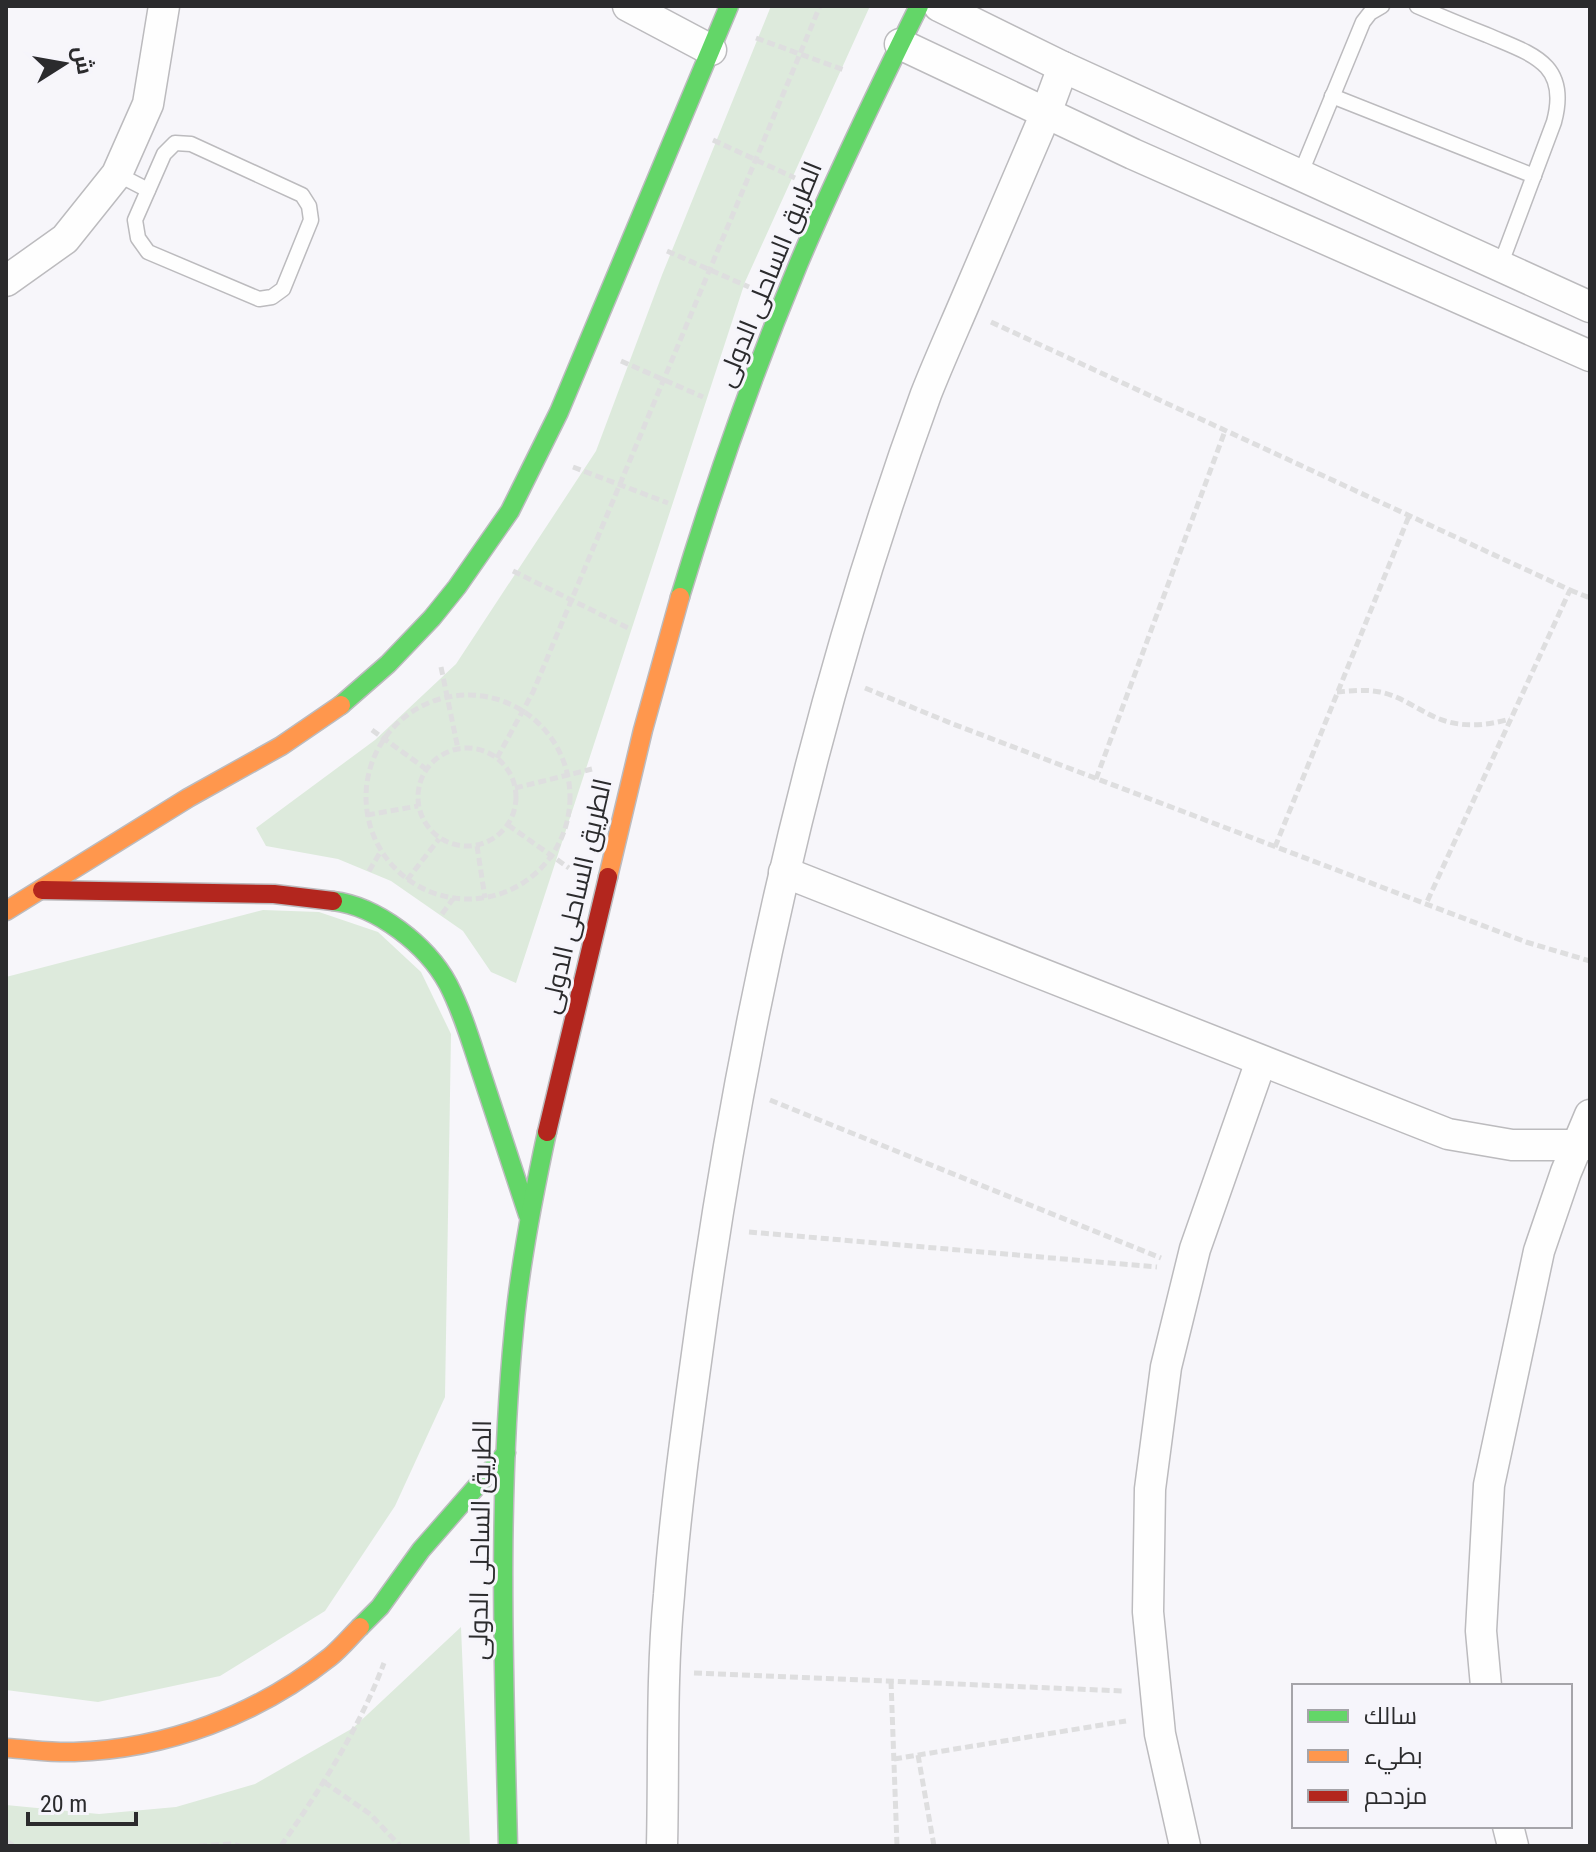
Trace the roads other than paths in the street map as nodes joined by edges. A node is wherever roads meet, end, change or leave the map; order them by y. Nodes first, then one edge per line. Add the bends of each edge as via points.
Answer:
1 (164, 6) edge
2 (628, 6) edge
3 (729, 6) edge
4 (919, 6) edge
5 (939, 6) edge
6 (1382, 6) edge
7 (1417, 6) edge
8 (716, 37) junction
9 (900, 44) junction
10 (1063, 67) junction
11 (1332, 96) junction
12 (1046, 113) junction
13 (117, 174) junction
14 (1300, 175) junction
15 (1534, 176) junction
16 (148, 190) junction
17 (1500, 266) junction
18 (6, 281) edge
19 (1590, 307) edge
20 (1590, 356) edge
21 (784, 872) junction
22 (42, 890) junction
23 (6, 911) edge
24 (1261, 1061) junction
25 (1590, 1115) edge
26 (1584, 1145) edge
27 (529, 1217) junction
28 (506, 1453) junction
29 (1486, 1684) edge
30 (6, 1748) edge
31 (508, 1846) edge
32 (662, 1846) edge
33 (1185, 1846) edge

1 - 13 street via 148,104
2 - 8 street
3 - 8 highway
4 - 9 highway, الطريق الساحلى الدولى
5 - 10 street
6 - 11 lane via 1363,22
7 - 15 lane via 1535,56 1551,74 1558,110
8 - 22 highway via 539,454 510,511 432,618 340,706
9 - 12 street
9 - 27 highway, الطريق الساحلى الدولى via 783,302 705,517 636,758
10 - 12 street
10 - 14 street
11 - 14 lane
11 - 15 lane
12 - 20 street
12 - 21 street via 927,391 836,676
13 - 16 lane
13 - 18 street via 65,239
14 - 17 street
15 - 17 lane
16 - 16 lane via 135,220 148,252 259,299 283,289 311,220 302,195 183,143 175,143 164,154
17 - 19 street
21 - 24 street
21 - 32 street via 714,1229 678,1493 668,1600
22 - 23 highway
22 - 27 highway via 274,894 350,903 387,921 420,947 447,982
24 - 26 street via 1448,1134 1512,1145
24 - 33 street via 1195,1249 1166,1367 1150,1489 1148,1612 1157,1704
25 - 26 street
26 - 29 street via 1539,1251 1489,1485 1481,1631
27 - 28 highway, الطريق الساحلى الدولى
28 - 30 highway via 421,1550 380,1607 331,1656 273,1696 210,1726 142,1745 73,1752
28 - 31 highway, الطريق الساحلى الدولى via 502,1578

